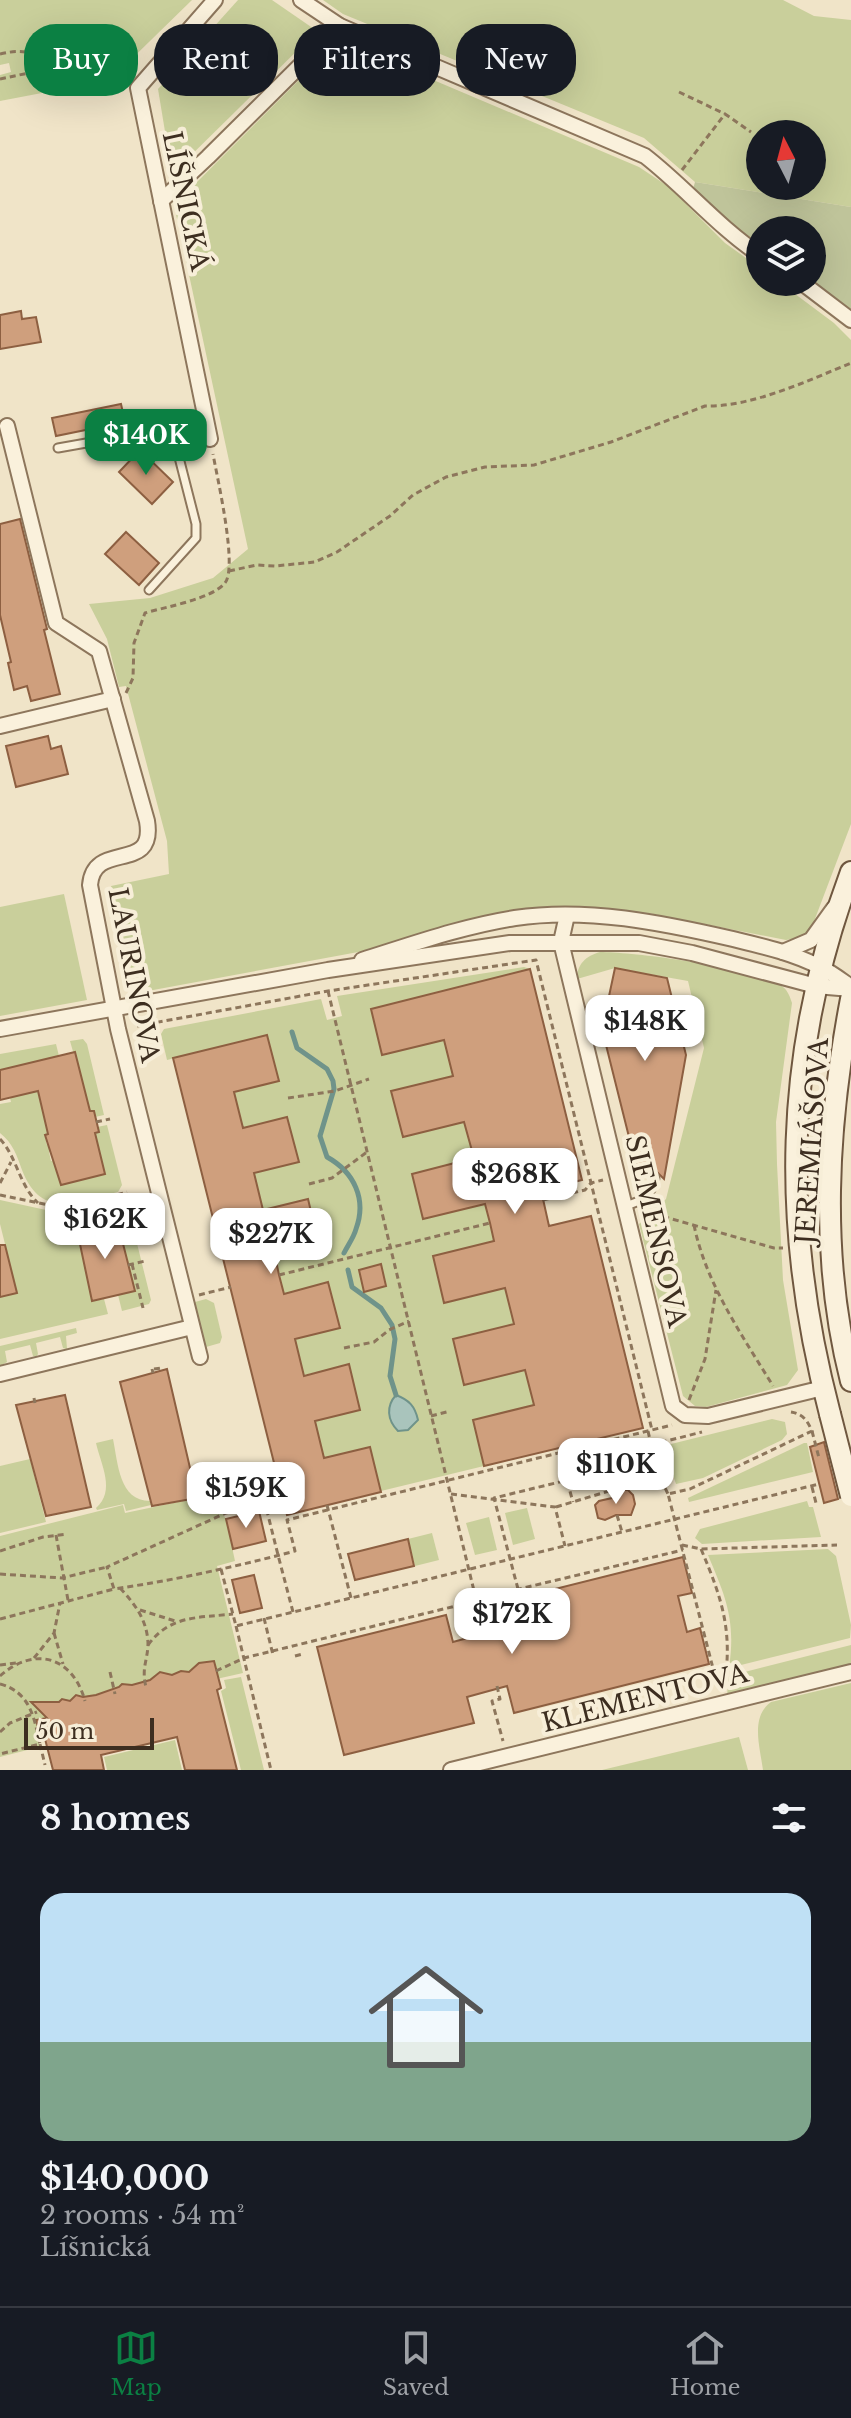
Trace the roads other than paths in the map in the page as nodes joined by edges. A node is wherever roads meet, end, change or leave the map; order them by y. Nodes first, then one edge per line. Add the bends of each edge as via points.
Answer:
1 (215, 0) edge
2 (301, 0) edge
3 (337, 24) edge
4 (440, 69) edge
5 (294, 72) edge
6 (161, 201) junction
7 (746, 244) edge
8 (819, 296) edge
9 (851, 320) edge
10 (207, 422) junction
11 (7, 426) dead end
12 (172, 430) junction
13 (210, 439) road end
14 (58, 448) dead end
15 (149, 590) dead end
16 (119, 698) junction
17 (0, 726) edge
18 (851, 872) edge
19 (841, 898) junction
20 (567, 915) junction
21 (561, 942) junction
22 (783, 952) junction
23 (328, 970) junction
24 (819, 976) junction
25 (851, 988) edge
26 (851, 999) edge
27 (114, 1009) junction
28 (0, 1029) edge
29 (655, 1178) dead end
30 (625, 1206) junction
31 (192, 1327) junction
32 (200, 1357) dead end
33 (0, 1374) edge
34 (851, 1381) edge
35 (823, 1388) junction
36 (851, 1496) edge
37 (851, 1672) edge
38 (451, 1770) edge

1 - 6 street, LÍŠNICKÁ via 138,88
2 - 3 street
4 - 7 street via 645,156
5 - 6 street
6 - 10 street, LÍŠNICKÁ
8 - 9 street
10 - 12 lane
10 - 13 street, LÍŠNICKÁ
11 - 16 street, LAURINOVA via 56,623 99,651
12 - 14 lane
12 - 15 lane via 196,538
16 - 17 street
16 - 27 street, LAURINOVA via 149,832 141,850 100,863 91,877
18 - 19 main road, JEREMIÁŠOVA
19 - 22 street via 811,940
19 - 24 main road, JEREMIÁŠOVA
20 - 21 street, SIEMENSOVA
20 - 22 street via 661,924
20 - 23 street via 479,925
21 - 23 street via 510,943
21 - 24 street via 663,947
21 - 30 street, SIEMENSOVA
22 - 24 street
23 - 27 street
24 - 25 street
24 - 35 main road, JEREMIÁŠOVA via 798,1098 796,1216 799,1261
26 - 34 main road, JEREMIÁŠOVA via 836,1101 829,1236
27 - 28 street
27 - 31 street, LAURINOVA
29 - 30 lane via 653,1190 642,1201
30 - 35 street, SIEMENSOVA via 673,1406 685,1415 708,1416 782,1406
31 - 32 street, LAURINOVA
31 - 33 street
35 - 36 main road, JEREMIÁŠOVA, bridge
37 - 38 street, KLEMENTOVA

